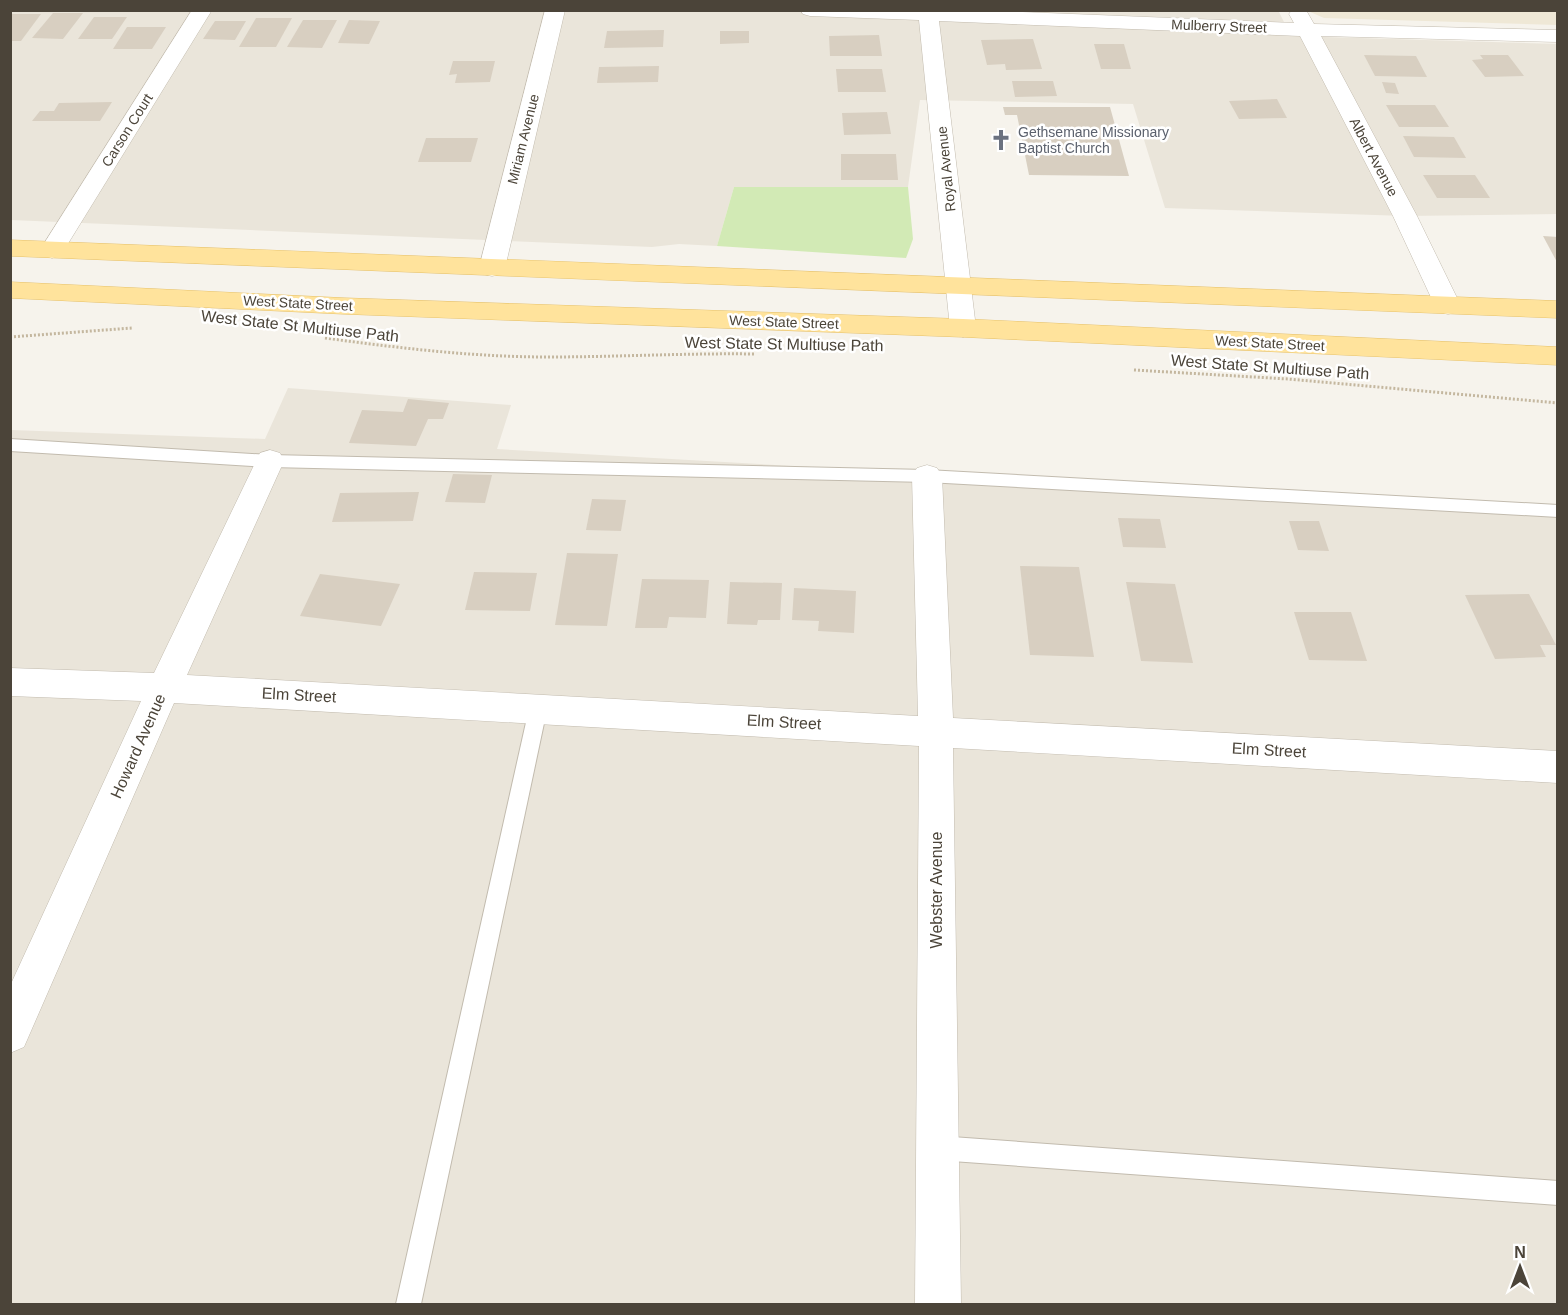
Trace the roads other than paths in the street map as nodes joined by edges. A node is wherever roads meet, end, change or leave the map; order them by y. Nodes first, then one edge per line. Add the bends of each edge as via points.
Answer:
1 (202, 10) edge
2 (555, 10) edge
3 (810, 10) edge
4 (929, 13) edge
5 (1302, 20) edge
6 (1557, 36) edge
7 (10, 248) edge
8 (52, 250) junction
9 (492, 268) junction
10 (959, 286) junction
11 (10, 290) edge
12 (1448, 306) junction
13 (1557, 310) edge
14 (963, 328) junction
15 (1557, 356) edge
16 (10, 445) edge
17 (270, 461) junction
18 (927, 476) junction
19 (1557, 511) edge
20 (10, 682) edge
21 (164, 688) junction
22 (538, 709) junction
23 (936, 730) junction
24 (1557, 767) edge
25 (10, 1033) edge
26 (938, 1148) junction
27 (1557, 1193) edge
28 (408, 1305) edge
29 (938, 1305) edge

1 - 8 street, Carson Court
2 - 9 street, Miriam Avenue
3 - 4 street, Mulberry Street
4 - 5 street, Mulberry Street
4 - 10 street, Royal Avenue
5 - 6 street, Mulberry Street
5 - 12 street, Albert Avenue
7 - 8 main road
8 - 9 main road
9 - 10 main road
10 - 12 main road
10 - 14 street, Royal Avenue
11 - 14 main road, West State Street
12 - 13 main road
14 - 15 main road, West State Street
16 - 17 lane
17 - 18 lane
17 - 21 street, Howard Avenue
18 - 19 lane
18 - 23 street, Webster Avenue
20 - 21 street, Elm Street
21 - 22 street, Elm Street
21 - 25 street, Howard Avenue
22 - 23 street, Elm Street
22 - 28 lane
23 - 24 street, Elm Street
23 - 26 street, Webster Avenue
26 - 27 lane
26 - 29 street, Webster Avenue

